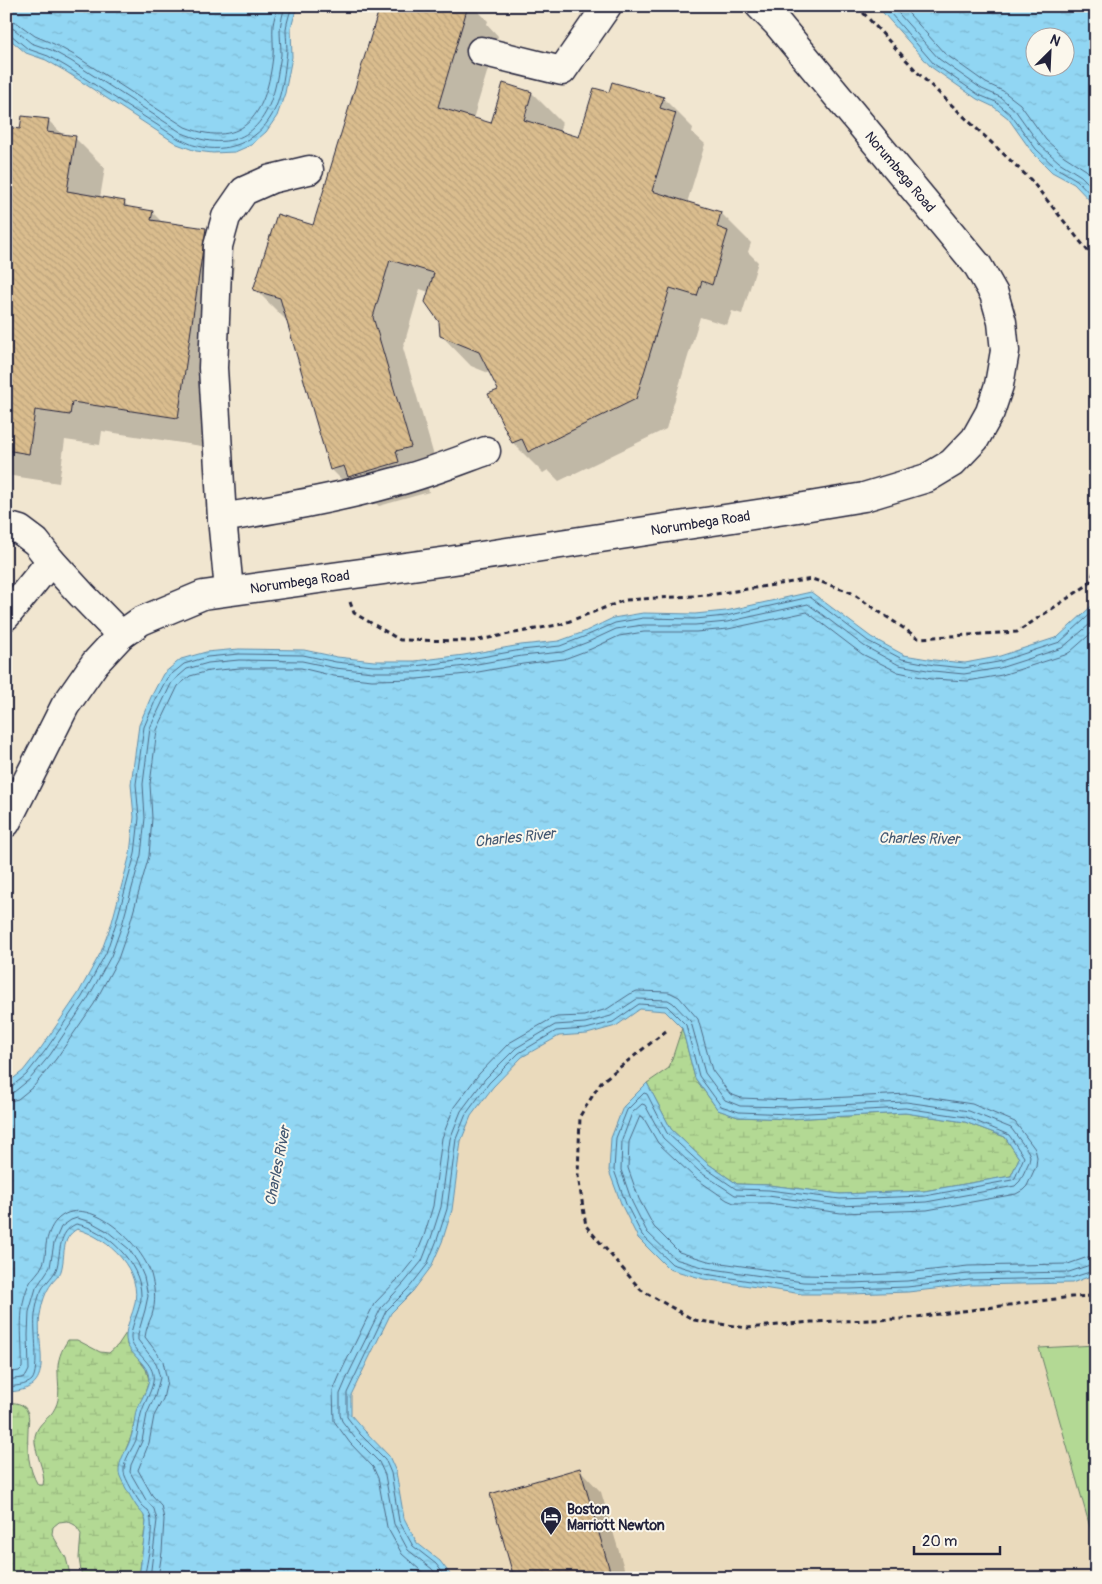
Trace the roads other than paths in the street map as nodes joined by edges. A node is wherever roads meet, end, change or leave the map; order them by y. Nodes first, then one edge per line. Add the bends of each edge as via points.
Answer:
1 (606, 6) edge
2 (760, 6) edge
3 (481, 51) dead end
4 (309, 170) dead end
5 (486, 451) dead end
6 (222, 518) junction
7 (6, 526) edge
8 (51, 561) junction
9 (229, 590) junction
10 (6, 616) edge
11 (121, 635) junction
12 (6, 823) edge

1 - 3 street via 562,71
2 - 9 street, Norumbega Road via 978,266 994,294 1002,322 1005,351 990,412 974,439 952,463 927,478 864,497
4 - 6 street via 271,179 244,191 226,217 218,246 213,368
5 - 6 street via 395,483
6 - 9 street
7 - 8 street via 20,530 36,542
8 - 10 street
8 - 11 street
9 - 11 street, Norumbega Road via 202,595 172,607 141,621
11 - 12 street, Norumbega Road via 95,663 65,706

